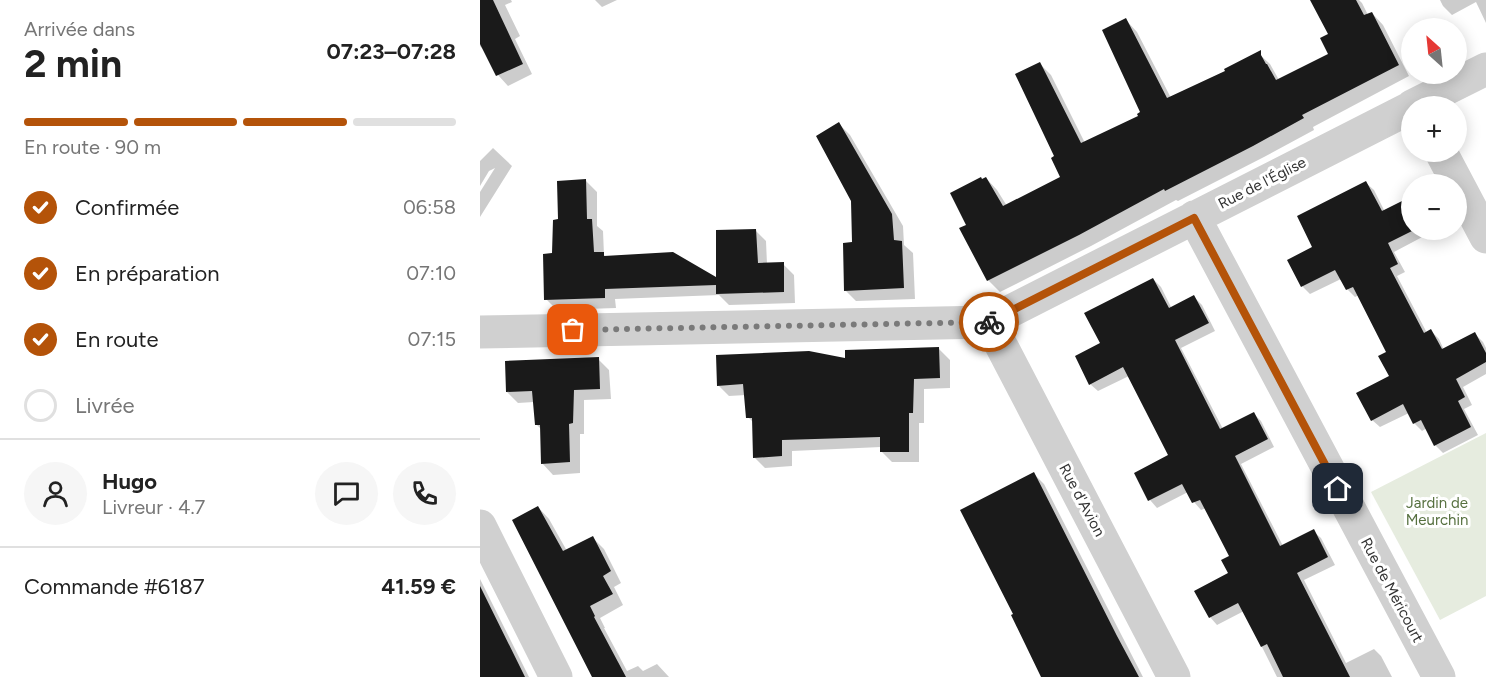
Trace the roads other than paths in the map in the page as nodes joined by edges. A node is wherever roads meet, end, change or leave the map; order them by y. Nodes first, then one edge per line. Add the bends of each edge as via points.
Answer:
1 (1486, 69) edge
2 (1433, 96) edge
3 (1401, 113) edge
4 (1446, 162) edge
5 (1194, 218) junction
6 (1486, 237) edge
7 (989, 322) junction
8 (480, 332) edge
9 (480, 526) edge
10 (556, 677) edge
11 (1174, 677) edge
12 (1438, 677) edge

1 - 2 street, Rue de l'Église
3 - 5 street, Rue de l'Église
4 - 6 street
5 - 7 street, Rue de l'Église
5 - 12 street, Rue de Méricourt
7 - 8 street, Rue de l'Église
7 - 11 street, Rue d'Avion
9 - 10 street

